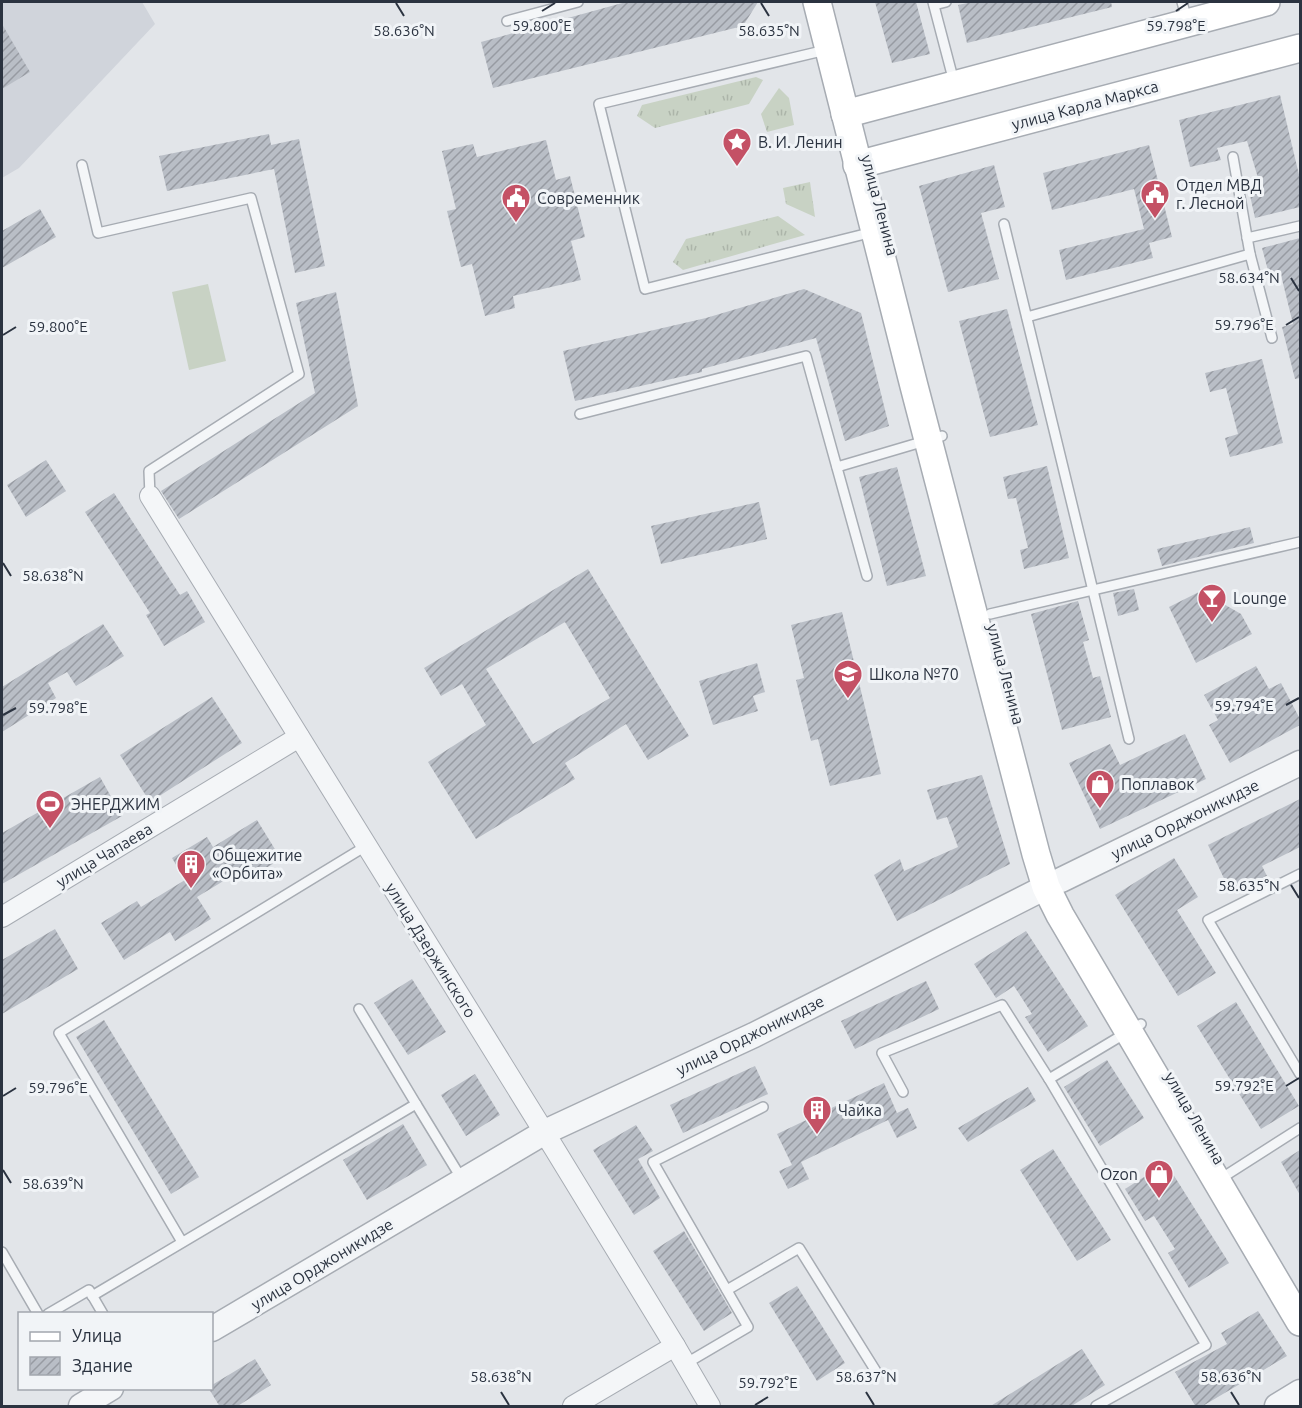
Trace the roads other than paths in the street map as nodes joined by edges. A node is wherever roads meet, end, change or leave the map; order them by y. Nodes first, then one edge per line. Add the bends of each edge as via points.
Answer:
1 (579, 2) edge
2 (817, 2) edge
3 (828, 2) edge
4 (946, 2) edge
5 (1266, 2) edge
6 (934, 3) edge
7 (1185, 12) edge
8 (507, 21) dead end
9 (826, 50) junction
10 (1300, 51) edge
11 (954, 84) junction
12 (850, 112) junction
13 (1233, 157) dead end
14 (863, 163) junction
15 (82, 165) dead end
16 (1004, 224) dead end
17 (1300, 226) edge
18 (871, 232) junction
19 (1247, 238) junction
20 (1250, 254) junction
21 (1027, 317) junction
22 (1272, 338) dead end
23 (580, 414) dead end
24 (935, 438) junction
25 (837, 467) junction
26 (150, 496) joint
27 (1300, 542) edge
28 (867, 576) dead end
29 (1092, 590) junction
30 (982, 616) junction
31 (299, 737) junction
32 (1129, 739) dead end
33 (1300, 763) edge
34 (366, 846) junction
35 (1300, 874) edge
36 (1053, 884) junction
37 (2, 917) edge
38 (358, 1008) dead end
39 (1135, 1028) junction
40 (1300, 1074) edge
41 (1049, 1079) junction
42 (903, 1092) dead end
43 (416, 1104) junction
44 (763, 1107) dead end
45 (1300, 1128) edge
46 (544, 1132) junction
47 (1222, 1177) junction
48 (463, 1181) junction
49 (182, 1242) junction
50 (2, 1252) edge
51 (727, 1290) junction
52 (92, 1296) junction
53 (1300, 1299) edge
54 (37, 1312) edge
55 (51, 1312) edge
56 (102, 1312) edge
57 (1300, 1322) edge
58 (213, 1328) edge
59 (675, 1346) junction
60 (685, 1364) junction
61 (877, 1373) dead end
62 (109, 1390) edge
63 (1300, 1392) edge
64 (81, 1407) edge
65 (573, 1407) edge
66 (710, 1407) edge
67 (1096, 1407) edge
68 (1277, 1407) edge

1 - 8 lane
2 - 9 main road
3 - 9 main road, улица Ленина
4 - 6 lane
5 - 7 main road
6 - 11 lane
7 - 11 main road
9 - 12 main road, улица Ленина
9 - 18 lane via 599,104 645,289
10 - 14 main road, улица Карла Маркса
11 - 12 main road
12 - 14 main road, улица Ленина
13 - 19 lane
14 - 18 main road, улица Ленина
15 - 26 lane via 98,233 251,198 299,374 149,471
16 - 21 lane
17 - 19 lane
18 - 24 main road, улица Ленина
19 - 20 lane
20 - 21 lane
20 - 22 lane
21 - 29 lane
23 - 25 lane via 806,356
24 - 25 lane
24 - 30 main road, улица Ленина
25 - 28 lane
26 - 31 street, улица Дзержинского
27 - 29 lane
29 - 30 lane
29 - 32 lane
30 - 36 main road, улица Ленина
31 - 34 street, улица Дзержинского
31 - 37 street, улица Чапаева
33 - 36 street, улица Орджоникидзе
34 - 46 street, улица Дзержинского
34 - 49 lane via 58,1033
35 - 40 lane via 1208,920
36 - 39 main road, улица Ленина via 1100,954
36 - 46 street, улица Орджоникидзе via 753,1035
38 - 43 lane
39 - 41 lane
39 - 47 main road, улица Ленина
41 - 42 lane via 1002,1005 882,1053
41 - 67 lane via 1206,1345
43 - 48 lane
43 - 49 lane
44 - 51 lane via 653,1162
45 - 47 lane
46 - 48 street, улица Орджоникидзе
46 - 59 street, улица Дзержинского
47 - 53 main road, улица Ленина
47 - 57 main road
48 - 58 street, улица Орджоникидзе
49 - 52 lane
50 - 54 lane
51 - 60 lane via 748,1327
51 - 61 lane via 799,1248
52 - 55 lane via 89,1290
52 - 56 lane
59 - 60 street, улица Дзержинского
59 - 65 street
60 - 66 street, улица Дзержинского
62 - 64 street
63 - 68 street

